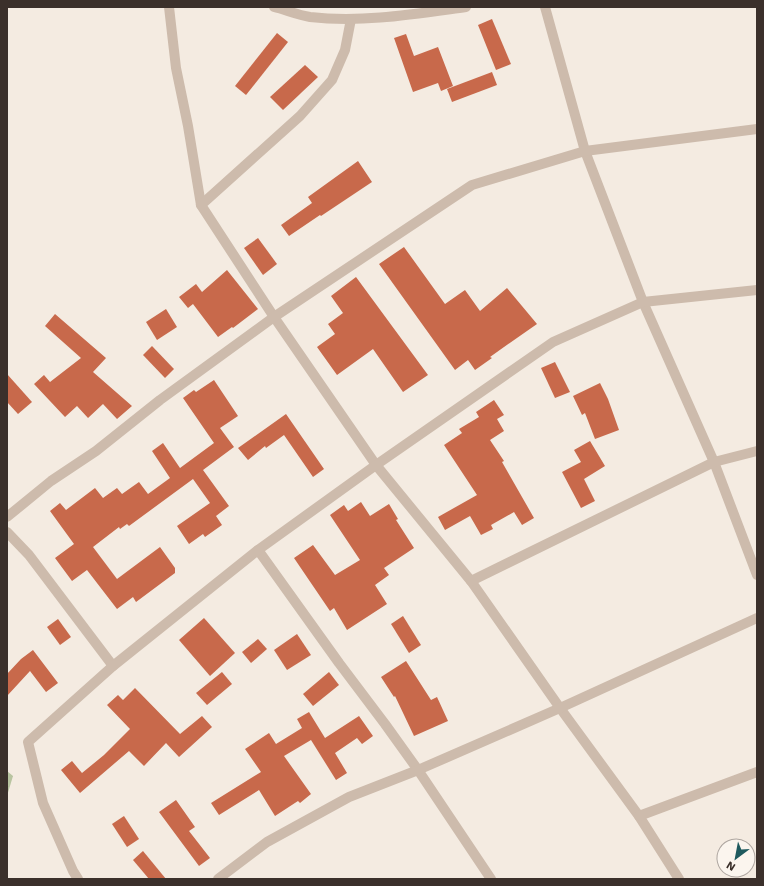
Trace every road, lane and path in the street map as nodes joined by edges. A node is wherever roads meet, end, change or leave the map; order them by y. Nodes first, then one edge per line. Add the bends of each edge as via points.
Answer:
1 (169, 7) edge
2 (274, 7) edge
3 (466, 7) edge
4 (545, 7) edge
5 (410, 11) edge
6 (351, 19) junction
7 (757, 129) edge
8 (585, 151) junction
9 (202, 205) junction
10 (757, 290) edge
11 (643, 302) junction
12 (274, 317) junction
13 (757, 451) edge
14 (714, 462) junction
15 (376, 465) junction
16 (7, 517) edge
17 (7, 532) edge
18 (258, 550) junction
19 (757, 575) edge
20 (472, 581) junction
21 (757, 618) edge
22 (113, 666) junction
23 (560, 708) junction
24 (418, 770) junction
25 (757, 772) edge
26 (639, 816) junction
27 (78, 879) edge
28 (218, 879) edge
29 (491, 879) edge
30 (679, 879) edge

1 - 9 street via 176,68
2 - 6 street via 308,17
3 - 5 street
4 - 8 street
5 - 6 street
6 - 9 street via 345,50 332,80 300,116
7 - 8 street
8 - 11 street
8 - 12 street via 472,185
9 - 12 street
10 - 11 street
11 - 14 street
11 - 15 street via 552,342
12 - 15 street
12 - 16 street via 160,400 96,451 51,481
13 - 14 street
14 - 19 street
14 - 20 street
15 - 18 street
15 - 20 street
17 - 22 street via 29,555
18 - 22 street
18 - 24 street
20 - 23 street
21 - 23 street
22 - 27 street via 28,742 42,803
23 - 24 street
23 - 26 street
24 - 28 street via 349,798 267,842
24 - 29 street
25 - 26 street
26 - 30 street

